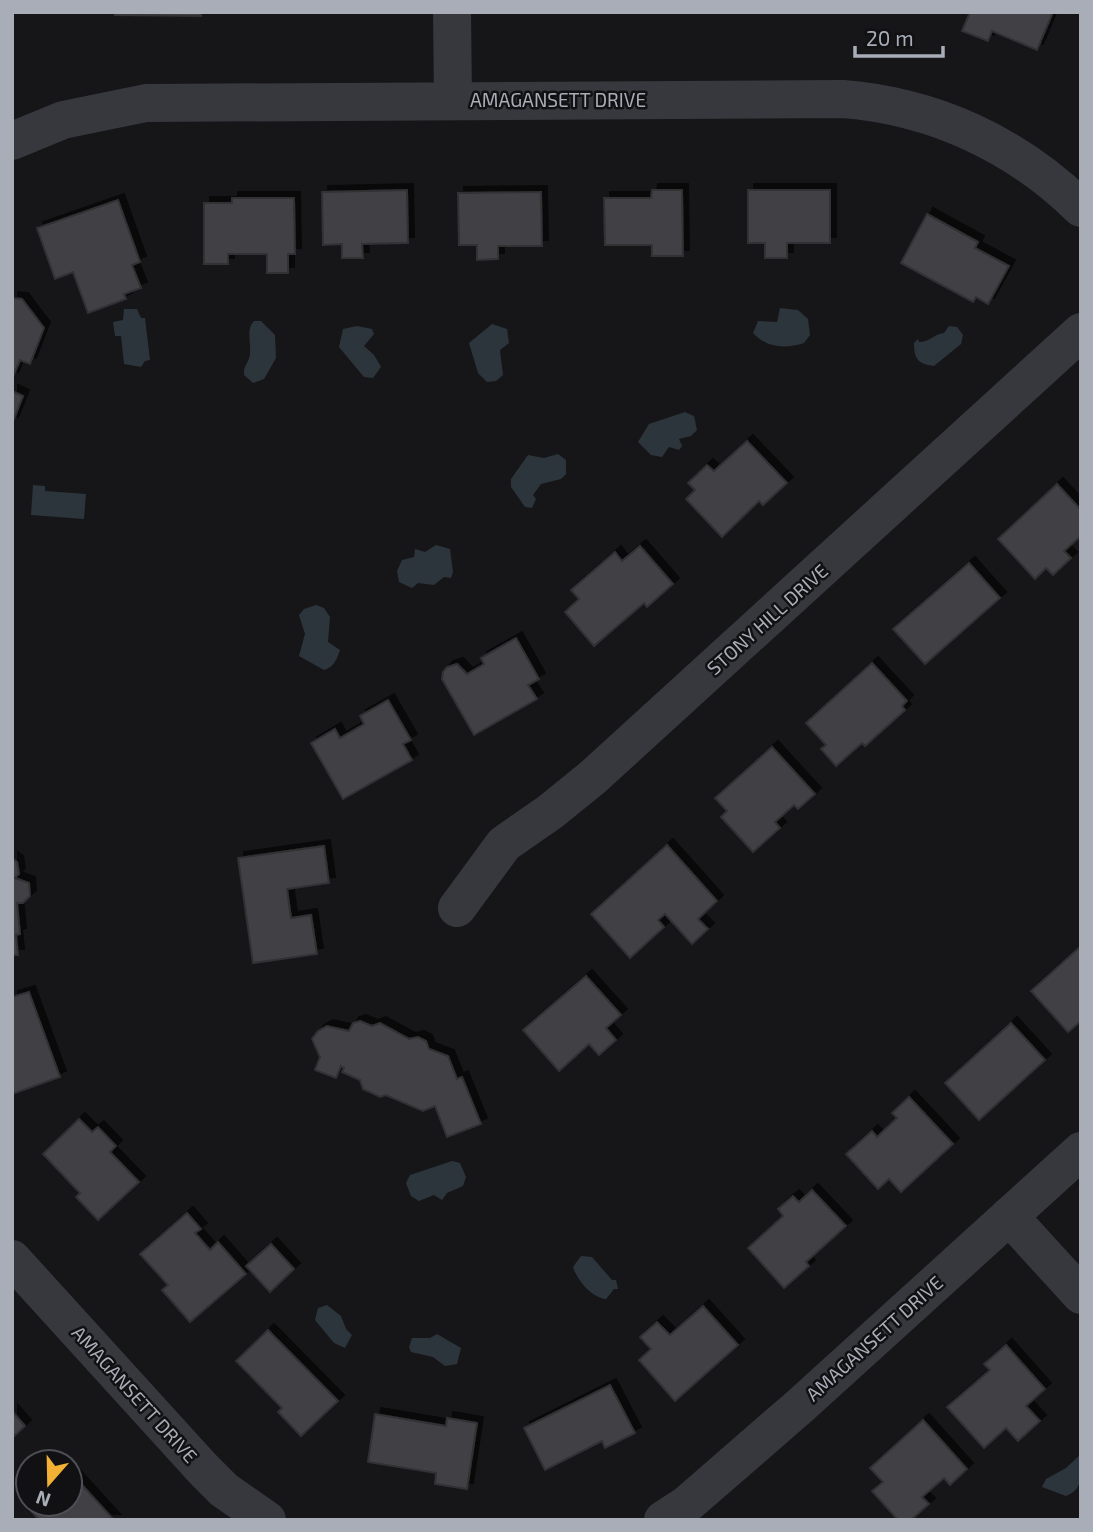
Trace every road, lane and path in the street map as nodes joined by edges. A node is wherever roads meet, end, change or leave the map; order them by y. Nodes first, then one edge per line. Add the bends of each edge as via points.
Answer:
1 (452, 12) edge
2 (453, 99) junction
3 (12, 141) edge
4 (1081, 208) edge
5 (1081, 332) edge
6 (457, 908) dead end
7 (1081, 1151) edge
8 (1009, 1216) junction
9 (12, 1259) edge
10 (1081, 1295) edge
11 (267, 1520) edge
12 (663, 1520) edge

1 - 2 street
2 - 3 street, AMAGANSETT DRIVE via 146,103 63,120
2 - 4 street, AMAGANSETT DRIVE via 828,98 870,102 942,118 980,135 1034,167
5 - 6 street, STONY HILL DRIVE via 592,778 504,844
7 - 8 street, AMAGANSETT DRIVE
8 - 10 street
8 - 12 street, AMAGANSETT DRIVE via 800,1406 686,1506
9 - 11 street, AMAGANSETT DRIVE via 202,1469

